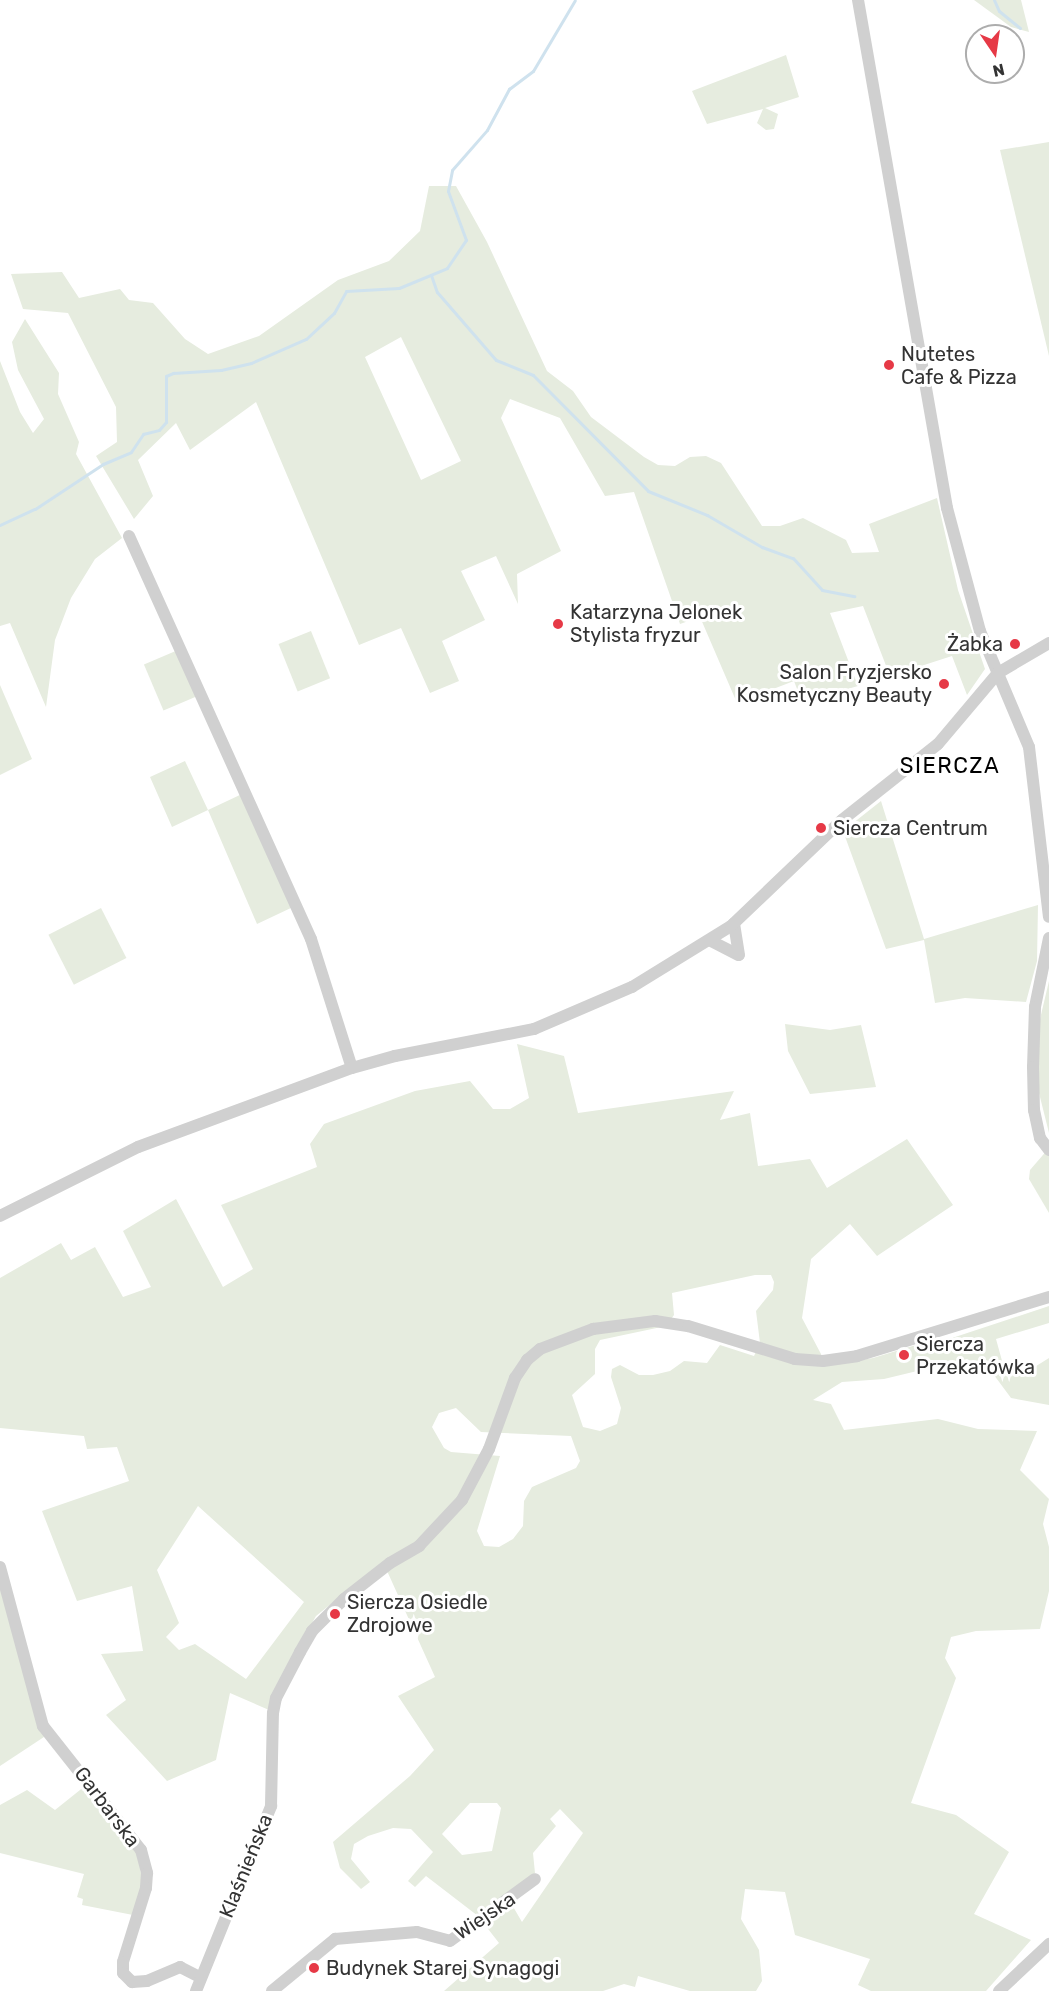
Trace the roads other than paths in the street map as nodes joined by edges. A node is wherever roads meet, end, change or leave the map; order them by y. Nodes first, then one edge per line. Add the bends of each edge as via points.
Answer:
1 (858, 0) edge
2 (129, 536) dead end
3 (1049, 643) edge
4 (998, 673) junction
5 (1049, 917) edge
6 (734, 923) junction
7 (1049, 938) edge
8 (711, 941) junction
9 (352, 1068) junction
10 (1049, 1150) edge
11 (0, 1216) edge
12 (1049, 1297) edge
13 (0, 1567) edge
14 (535, 1879) dead end
15 (1049, 1944) edge
16 (200, 1977) junction
17 (196, 1991) edge
18 (272, 1991) edge
19 (999, 1991) edge

1 - 4 street via 947,508 970,600
2 - 9 street via 310,939
3 - 4 street
4 - 5 street via 1029,747
4 - 6 street via 932,749 842,820
6 - 8 street
6 - 8 street via 739,955
7 - 10 street via 1035,1007 1033,1067 1034,1110 1040,1138
8 - 9 street via 632,987 554,1023 505,1037 395,1056
9 - 11 street via 138,1147
12 - 16 street, Klaśnieńska via 868,1353 823,1361 795,1359 688,1326 655,1321 593,1329 540,1349 526,1360 515,1378 489,1449 457,1508 419,1546 344,1599 312,1631 276,1698 271,1806
13 - 16 street, Garbarska via 43,1726 141,1850 146,1888 123,1973 132,1982 147,1982 180,1967
14 - 18 street, Wiejska via 450,1941 417,1932 335,1939
15 - 19 street
16 - 17 street, Klaśnieńska

